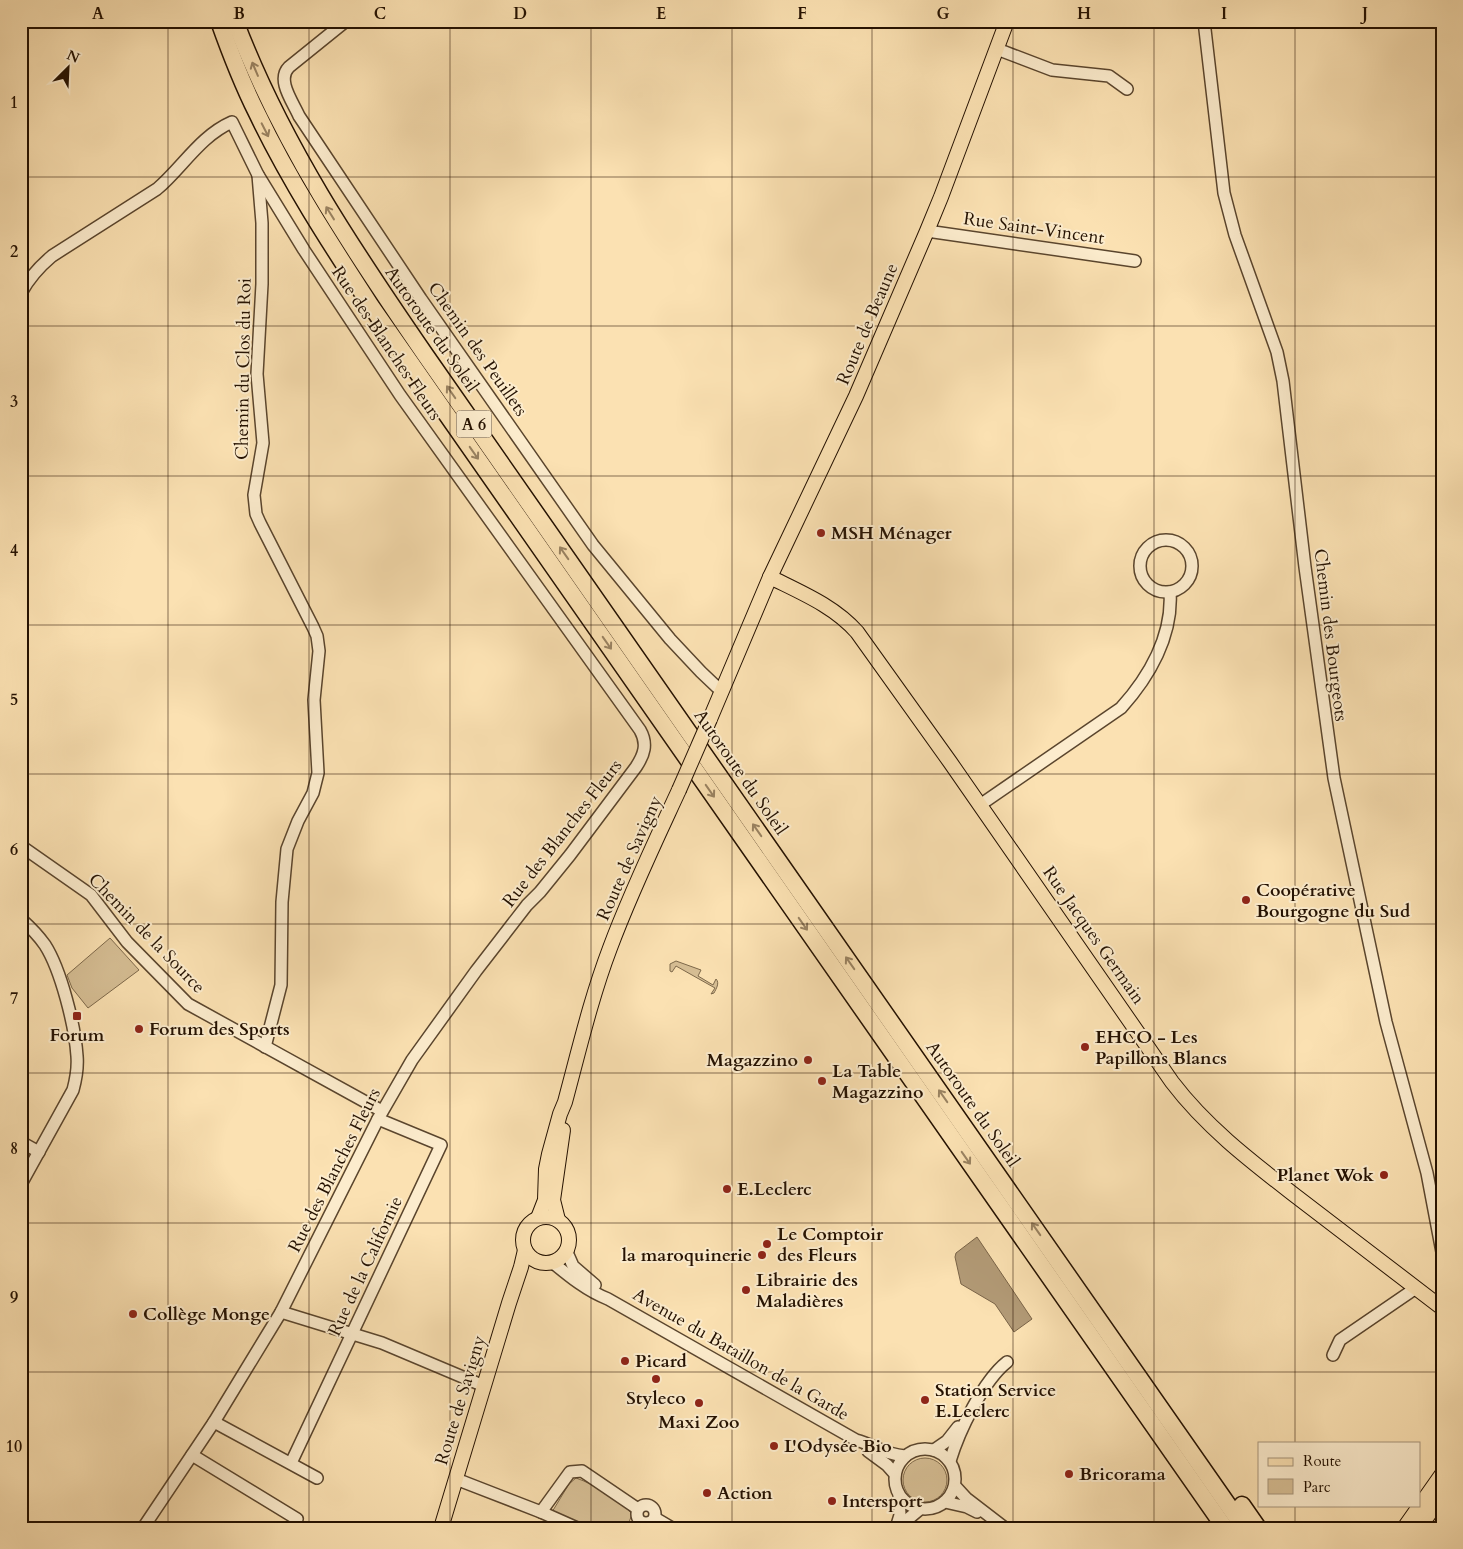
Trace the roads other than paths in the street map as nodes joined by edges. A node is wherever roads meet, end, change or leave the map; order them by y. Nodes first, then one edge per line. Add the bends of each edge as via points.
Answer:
1 (219, 21) edge
2 (235, 21) edge
3 (346, 21) edge
4 (1007, 21) edge
5 (1204, 21) edge
6 (997, 49) junction
7 (1127, 89) dead end
8 (258, 175) junction
9 (927, 231) junction
10 (1135, 261) dead end
11 (21, 293) edge
12 (770, 578) junction
13 (1170, 592) junction
14 (745, 635) joint
15 (721, 691) junction
16 (980, 805) junction
17 (21, 846) edge
18 (21, 919) edge
19 (265, 1047) junction
20 (380, 1115) junction
21 (21, 1142) edge
22 (39, 1152) junction
23 (548, 1170) junction
24 (21, 1184) edge
25 (538, 1218) junction
26 (558, 1220) junction
27 (525, 1250) junction
28 (566, 1250) junction
29 (1050, 1250) junction
30 (1442, 1252) edge
31 (546, 1262) junction
32 (516, 1283) junction
33 (1416, 1288) junction
34 (608, 1298) junction
35 (1442, 1308) edge
36 (281, 1312) junction
37 (352, 1334) junction
38 (1333, 1355) dead end
39 (1007, 1362) dead end
40 (484, 1386) junction
41 (214, 1422) junction
42 (964, 1423) junction
43 (856, 1440) junction
44 (934, 1450) junction
45 (192, 1455) junction
46 (905, 1456) junction
47 (950, 1462) junction
48 (291, 1463) junction
49 (895, 1474) junction
50 (1442, 1474) edge
51 (317, 1478) dead end
52 (456, 1479) junction
53 (955, 1486) junction
54 (899, 1496) junction
55 (1442, 1496) edge
56 (945, 1502) junction
57 (1420, 1505) edge
58 (1419, 1506) edge
59 (638, 1509) junction
60 (920, 1509) junction
61 (541, 1512) junction
62 (654, 1518) junction
63 (992, 1519) junction
64 (639, 1525) edge
65 (143, 1528) edge
66 (294, 1528) edge
67 (441, 1528) edge
68 (577, 1528) edge
69 (672, 1528) edge
70 (896, 1528) edge
71 (901, 1528) edge
72 (1005, 1528) edge
73 (1224, 1528) edge
74 (1244, 1528) edge
75 (1258, 1528) edge
76 (1404, 1528) edge
77 (1420, 1528) edge

1 -> 73 highway, Autoroute du Soleil / A 6 via 243,84 273,146 366,298
29 -> 2 highway, Autoroute du Soleil / A 6 via 356,254 287,138
3 - 15 street, Chemin des Peuillets via 284,73 284,83 299,116 420,299 564,505 612,569 682,652
4 - 6 main road, Route de Beaune
5 - 30 street, Chemin des Bourgeots via 1224,193 1235,235 1277,352 1283,381 1323,708 1341,818 1386,1022 1427,1173
6 - 7 street via 1052,70 1109,76
6 - 9 main road, Route de Beaune
8 - 11 street, Chemin du Clos du Roi via 232,122 198,147 157,189 52,256 31,276
8 - 19 street, Chemin du Clos du Roi via 263,248 257,374 263,443 254,488 254,506 313,627 319,651 314,700 318,773 313,793 287,849 282,902 281,985
8 - 20 street, Rue des Blanches Fleurs via 400,395 640,730 644,741 644,751 636,767 570,856 476,971 412,1060
9 - 10 street, Rue Saint-Vincent
9 - 12 main road, Route de Beaune via 842,426
12 - 14 main road, Route de Beaune
12 - 16 main road, Rue Jacques Germain via 829,607 850,624
13 - 13 street via 1186,583 1192,565 1186,548 1175,541 1162,540 1146,549 1141,560 1141,573 1152,588
13 - 16 street via 1166,633 1136,691 1120,708
14 - 15 main road, Route de Savigny
15 - 23 main road, Route de Savigny, bridge via 611,946 560,1114
16 - 33 main road, Rue Jacques Germain via 1172,1082 1199,1114 1253,1162
17 - 19 street, Chemin de la Source via 84,889 97,902 105,921 188,1004
18 - 22 street via 58,959 78,1056 73,1090
19 - 20 street, Chemin de la Source
20 - 36 street, Rue des Blanches Fleurs
20 - 37 street, Rue de la Californie via 441,1145
21 - 22 street
22 - 24 street
23 - 25 main road, Route de Savigny via 546,1200
23 - 26 main road, Route de Savigny
25 - 26 main road
25 - 27 main road via 524,1233
26 - 28 main road via 568,1234
27 - 31 main road via 530,1257
27 - 32 main road, Route de Savigny
28 - 31 main road
28 - 34 street, Avenue du Bataillon de la Garde via 573,1266
29 - 74 highway, Autoroute du Soleil / A 6
29 - 75 highway via 1075,1271
31 - 32 main road via 527,1272
31 - 34 street, Avenue du Bataillon de la Garde
32 - 40 main road, Route de Savigny
33 - 35 main road, Rue Jacques Germain
33 - 38 street via 1340,1340
34 - 43 street, Avenue du Bataillon de la Garde
36 - 37 street
36 - 41 street, Rue des Blanches Fleurs
37 - 40 street via 382,1343
37 - 48 street, Rue de la Californie
39 - 42 street via 996,1373
40 - 52 main road, Route de Savigny
41 - 45 street, Rue des Blanches Fleurs
41 - 48 street
42 - 44 street
42 - 47 street
43 - 46 street, Avenue du Bataillon de la Garde via 883,1452
43 - 49 street, Avenue du Bataillon de la Garde
44 - 46 street via 919,1449
44 - 47 street
45 - 65 street, Rue des Blanches Fleurs
45 - 66 street via 297,1519
46 - 49 street
47 - 53 street via 956,1477
48 - 51 street
49 - 54 street
50 - 57 main road
52 - 61 street
52 - 67 main road, Route de Savigny
53 - 56 street
53 - 63 street
54 - 60 street via 912,1507
54 - 70 street via 900,1515
55 - 77 main road
56 - 60 street via 929,1510
56 - 63 street via 967,1507
58 - 76 main road
59 - 61 street via 582,1471 570,1472
59 - 62 street via 643,1505 650,1506 655,1512
59 - 64 street
60 - 71 street
61 - 68 street
62 - 64 street via 648,1524
62 - 69 street
63 - 72 street

